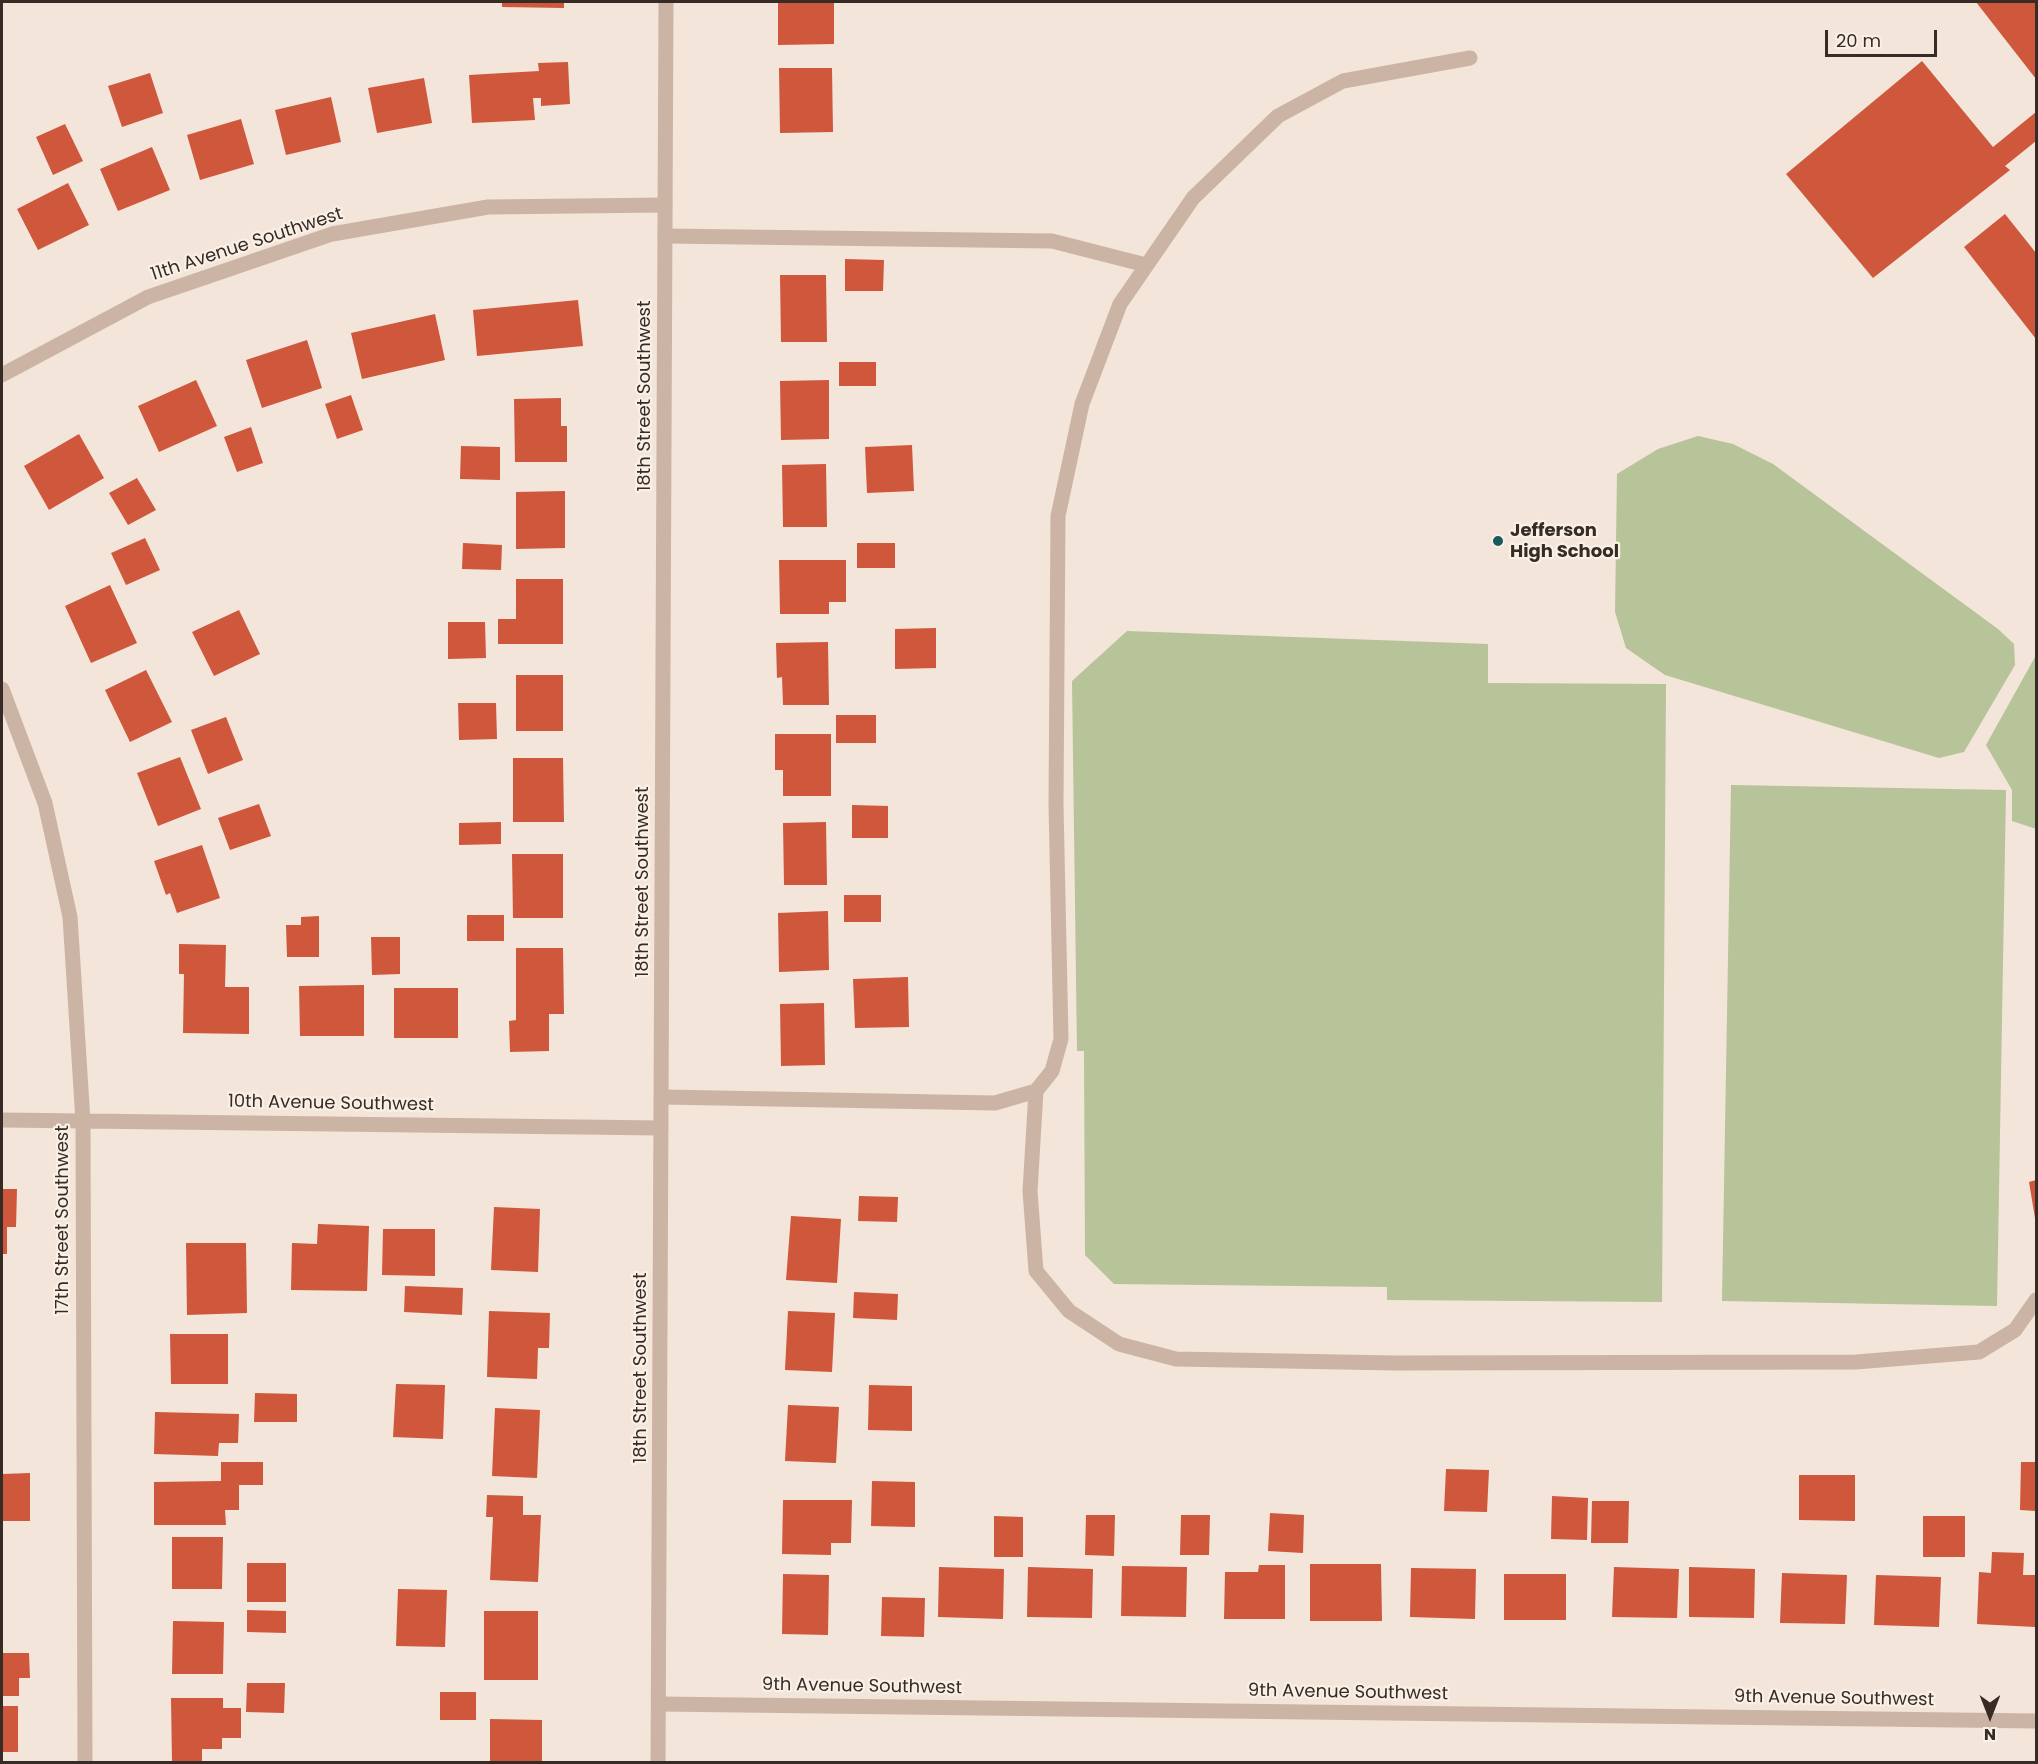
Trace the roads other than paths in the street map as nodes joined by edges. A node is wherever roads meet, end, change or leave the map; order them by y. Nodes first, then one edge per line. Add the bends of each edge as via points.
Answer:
1 (666, 2) edge
2 (1470, 58) dead end
3 (665, 205) junction
4 (665, 236) junction
5 (1146, 265) junction
6 (2, 375) edge
7 (2, 688) edge
8 (1036, 1091) junction
9 (662, 1097) junction
10 (2, 1120) edge
11 (83, 1121) junction
12 (661, 1128) junction
13 (2037, 1300) edge
14 (659, 1704) junction
15 (2037, 1721) edge
16 (85, 1762) edge
17 (658, 1762) edge

1 - 3 street, 18th Street Southwest
2 - 5 street via 1343,81 1278,116 1193,198
3 - 4 street, 18th Street Southwest
3 - 6 street, 11th Avenue Southwest via 488,207 332,234 148,297
4 - 5 street via 1052,241
4 - 9 street, 18th Street Southwest
5 - 8 street via 1120,304 1082,404 1058,516 1056,804 1061,1039 1052,1071
7 - 11 street, 17th Street Southwest via 45,803 70,917
8 - 9 street via 995,1103
8 - 13 street via 1030,1191 1036,1271 1069,1311 1119,1344 1176,1359 1395,1363 1856,1362 1979,1352 2015,1330
9 - 12 street, 18th Street Southwest
10 - 11 street, 10th Avenue Southwest
11 - 12 street, 10th Avenue Southwest
11 - 16 street, 17th Street Southwest
12 - 14 street, 18th Street Southwest
14 - 15 street, 9th Avenue Southwest
14 - 17 street, 18th Street Southwest

